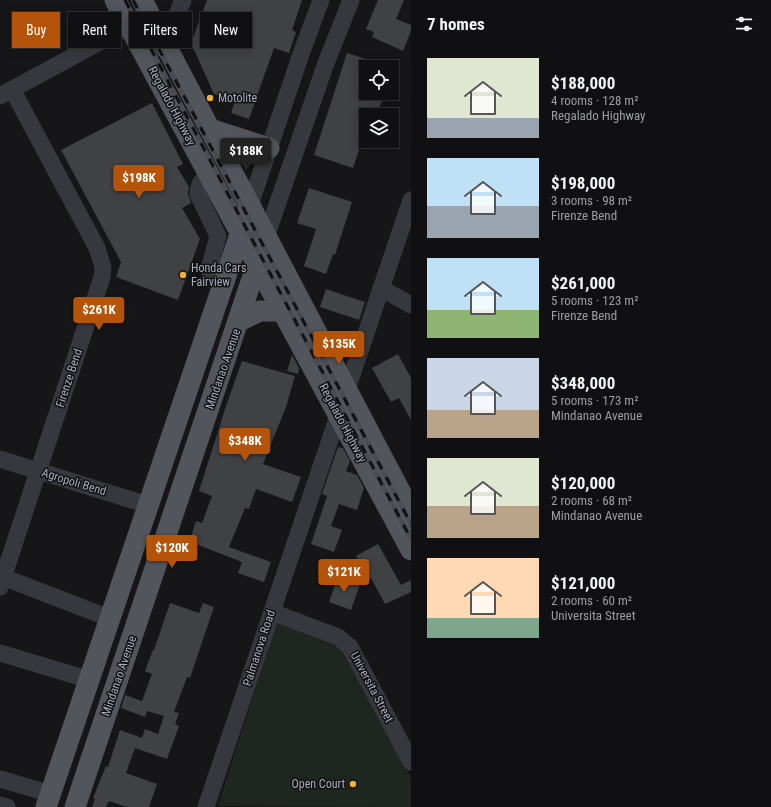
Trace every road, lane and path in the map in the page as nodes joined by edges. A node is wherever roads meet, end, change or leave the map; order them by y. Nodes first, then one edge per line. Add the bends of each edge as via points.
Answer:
1 (115, 0) edge
2 (143, 0) edge
3 (183, 0) edge
4 (321, 0) edge
5 (351, 0) edge
6 (149, 12) edge
7 (178, 12) edge
8 (129, 26) joint
9 (141, 48) edge
10 (157, 48) edge
11 (167, 48) edge
12 (144, 54) junction
13 (6, 93) edge
14 (210, 129) junction
15 (270, 148) junction
16 (209, 174) junction
17 (411, 200) edge
18 (250, 205) junction
19 (240, 233) junction
20 (266, 237) junction
21 (257, 264) junction
22 (223, 283) junction
23 (381, 288) junction
24 (411, 305) edge
25 (282, 311) junction
26 (239, 321) junction
27 (346, 390) junction
28 (338, 414) junction
29 (0, 459) edge
30 (38, 470) junction
31 (148, 505) junction
32 (411, 512) edge
33 (411, 550) edge
34 (2, 582) edge
35 (272, 612) junction
36 (109, 618) junction
37 (0, 653) edge
38 (90, 680) junction
39 (411, 762) edge
40 (0, 779) edge
41 (49, 800) edge
42 (0, 805) edge
43 (7, 807) edge
44 (75, 807) edge
45 (206, 807) edge

1 - 8 main road, Regalado Highway
2 - 6 main road, Regalado Highway
3 - 7 street
4 - 15 street
5 - 20 street, Mindanao Avenue via 326,63
8 - 13 street
9 - 12 main road, Regalado Highway
10 - 12 street
11 - 14 main road, Regalado Highway
12 - 16 main road, Regalado Highway
13 - 30 street, Firenze Bend via 97,248 103,267 102,277
14 - 15 main road
14 - 18 main road, Regalado Highway
15 - 18 street
16 - 19 main road, Regalado Highway
16 - 22 street via 198,187 198,194 218,236 209,269 211,274
17 - 23 street, Palmanova Road
18 - 19 main road
18 - 20 main road, Regalado Highway
19 - 21 main road, Regalado Highway
19 - 22 main road
20 - 21 main road, Mindanao Avenue
20 - 27 main road, Regalado Highway
21 - 25 main road, Regalado Highway
21 - 26 main road, Mindanao Avenue
22 - 31 main road
23 - 24 street
23 - 27 street, Palmanova Road
25 - 26 main road via 260,311
25 - 28 main road, Regalado Highway
26 - 44 main road, Mindanao Avenue
27 - 28 street, Palmanova Road
27 - 32 main road, Regalado Highway
28 - 33 main road, Regalado Highway
28 - 35 street, Palmanova Road
29 - 30 street, Agropoli Bend
30 - 31 street, Agropoli Bend
30 - 34 street, Firenze Bend
31 - 36 main road
34 - 36 street
35 - 39 street, Universita Street via 338,637 350,648
35 - 45 street, Palmanova Road
36 - 38 main road
37 - 38 street
38 - 41 main road
40 - 41 street
42 - 43 street

